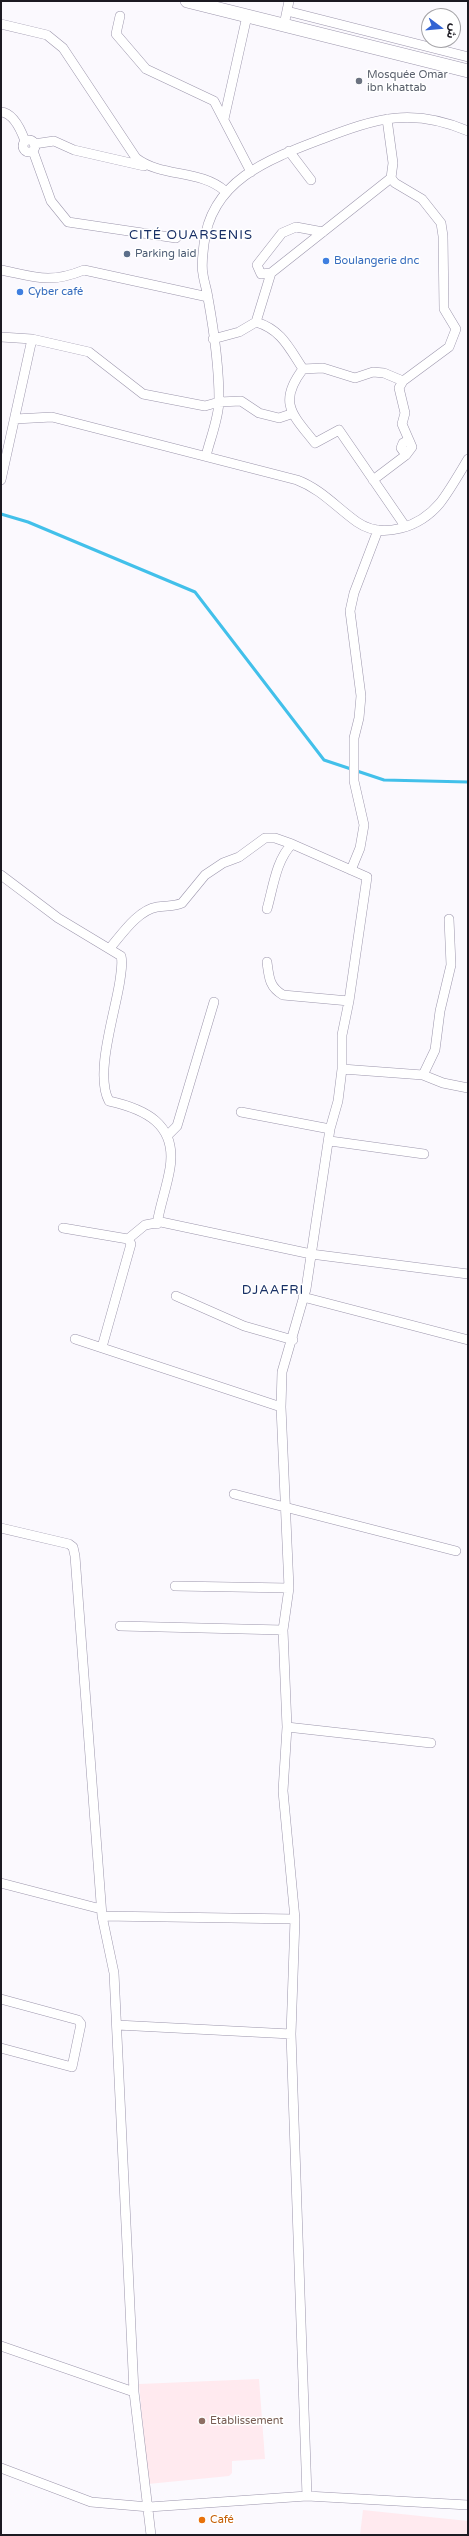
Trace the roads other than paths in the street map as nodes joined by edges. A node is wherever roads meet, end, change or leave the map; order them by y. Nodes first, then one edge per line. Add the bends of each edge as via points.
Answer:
1 (187, 1) edge
2 (290, 1) edge
3 (226, 6) edge
4 (287, 11) junction
5 (120, 16) dead end
6 (247, 16) junction
7 (1, 24) edge
8 (284, 25) junction
9 (468, 57) edge
10 (468, 71) edge
11 (1, 112) edge
12 (224, 119) junction
13 (387, 119) junction
14 (468, 131) edge
15 (34, 147) junction
16 (289, 151) junction
17 (147, 166) junction
18 (251, 172) junction
19 (391, 178) junction
20 (311, 180) dead end
21 (225, 191) junction
22 (323, 232) junction
23 (176, 238) dead end
24 (1, 270) edge
25 (271, 274) junction
26 (208, 297) junction
27 (256, 322) junction
28 (1, 337) edge
29 (32, 339) junction
30 (213, 339) junction
31 (303, 369) junction
32 (403, 381) junction
33 (219, 402) junction
34 (291, 414) junction
35 (15, 419) junction
36 (206, 456) junction
37 (468, 460) edge
38 (1, 480) edge
39 (373, 480) junction
40 (405, 526) junction
41 (378, 530) junction
42 (292, 844) junction
43 (351, 870) junction
44 (1, 875) edge
45 (267, 909) dead end
46 (449, 919) dead end
47 (110, 948) junction
48 (267, 962) dead end
49 (349, 1001) junction
50 (214, 1002) dead end
51 (342, 1069) junction
52 (423, 1075) junction
53 (468, 1088) edge
54 (241, 1112) dead end
55 (330, 1129) junction
56 (168, 1136) junction
57 (330, 1141) junction
58 (424, 1154) dead end
59 (157, 1224) junction
60 (63, 1228) dead end
61 (128, 1239) junction
62 (311, 1254) junction
63 (468, 1274) edge
64 (176, 1296) dead end
65 (303, 1297) junction
66 (75, 1338) dead end
67 (292, 1340) junction
68 (468, 1340) edge
69 (102, 1347) junction
70 (281, 1407) junction
71 (234, 1494) dead end
72 (286, 1506) junction
73 (1, 1528) edge
74 (456, 1551) dead end
75 (175, 1586) dead end
76 (289, 1588) junction
77 (120, 1626) dead end
78 (283, 1630) junction
79 (287, 1727) junction
80 (431, 1743) dead end
81 (1, 1883) edge
82 (102, 1912) junction
83 (295, 1919) junction
84 (1, 1999) edge
85 (116, 2025) junction
86 (291, 2034) junction
87 (1, 2048) edge
88 (1, 2346) edge
89 (134, 2392) junction
90 (1, 2468) edge
91 (307, 2496) junction
92 (468, 2505) edge
93 (149, 2507) junction
94 (151, 2535) edge

1 - 3 main road
2 - 4 street
3 - 6 main road
4 - 8 street
4 - 9 street
5 - 12 street via 116,34 146,69 214,101
6 - 8 main road
6 - 12 street
7 - 17 street via 47,35 63,48 136,158
8 - 10 main road
11 - 15 street via 5,112 20,127 25,141 31,140
12 - 18 street
13 - 14 street via 417,116 450,123
13 - 16 street via 333,134
13 - 19 street via 393,163
15 - 17 street via 54,141 74,150
15 - 23 street via 51,201 68,222
16 - 18 street
16 - 20 street
17 - 21 street via 204,179 216,183
18 - 21 street
19 - 22 street
19 - 32 street via 422,199 441,223 444,309 456,330 449,347
21 - 26 street via 210,216 206,229 202,274
22 - 25 street
22 - 25 street via 296,227 282,233 257,265 261,274
24 - 26 street via 44,280 84,270
25 - 27 street
26 - 30 street
27 - 30 street via 239,332
27 - 31 street via 277,332
28 - 29 street
29 - 33 street via 89,352 143,394 205,406
29 - 35 street
30 - 33 street
31 - 32 street via 323,368 355,378 373,372
31 - 34 street via 289,394
32 - 39 street via 399,388 405,413 402,424 412,447 406,455
33 - 34 street via 241,401 259,413 279,418
33 - 36 street
34 - 39 street via 315,443 339,430
35 - 36 street via 48,416
35 - 38 street
36 - 41 street via 306,483 323,493 357,521
37 - 40 street via 439,504 422,518
39 - 40 street
40 - 41 street via 394,531
41 - 43 street via 354,593 350,611 361,696 354,738 354,781 364,825 360,848
42 - 43 street
42 - 45 street via 285,850 279,864
42 - 47 street via 275,838 265,838 256,843 239,857 205,875 182,903 156,907 148,911 125,930
43 - 49 street via 367,876
44 - 47 street via 58,918
46 - 52 street via 451,965 440,1011 435,1050
47 - 56 street via 121,956 122,960 106,1059 105,1095 109,1101 136,1107 164,1127
48 - 49 street via 270,984 282,995
49 - 51 street via 342,1035
50 - 56 street via 177,1126
51 - 52 street
51 - 55 street
52 - 53 street via 443,1083
54 - 55 street
55 - 57 street
56 - 59 street via 170,1167
57 - 58 street
57 - 62 street
59 - 61 street via 145,1225
59 - 62 street via 161,1222
60 - 61 street
61 - 69 street via 131,1244
62 - 63 street
62 - 65 street
64 - 67 street via 244,1326
65 - 67 street
65 - 68 street
66 - 69 street
67 - 70 street via 282,1372
69 - 70 street
70 - 72 street
71 - 72 street
72 - 74 street
72 - 76 street
73 - 82 street via 73,1547
75 - 76 street
76 - 78 street
77 - 78 street
78 - 79 street
79 - 80 street
79 - 83 street via 283,1791
81 - 82 street
82 - 83 street
82 - 85 street via 114,1973
83 - 86 street
84 - 87 street via 78,2020 81,2024 72,2067
85 - 86 street
85 - 89 street
86 - 91 street
88 - 89 street
89 - 93 street
90 - 93 street via 91,2502
91 - 92 street
91 - 93 street
93 - 94 street

